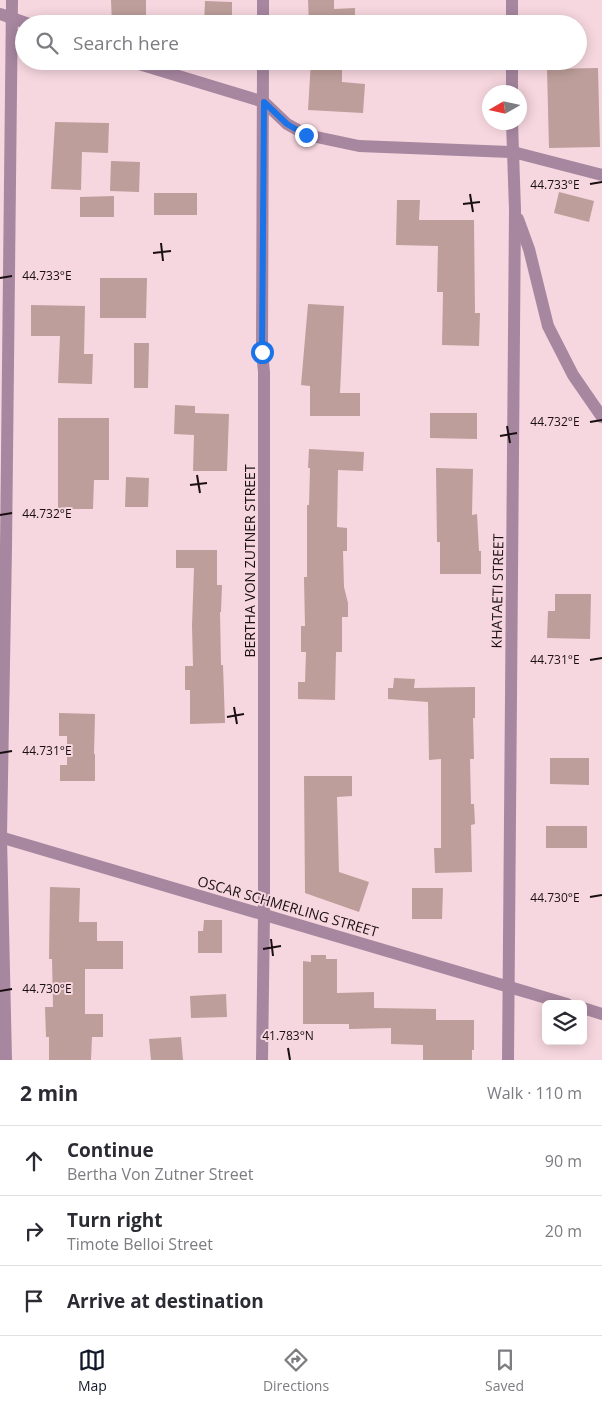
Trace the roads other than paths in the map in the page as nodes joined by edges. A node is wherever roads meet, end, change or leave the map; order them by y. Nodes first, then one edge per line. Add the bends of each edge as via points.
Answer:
1 (12, 0) edge
2 (263, 0) edge
3 (512, 0) edge
4 (6, 15) edge
5 (263, 15) edge
6 (512, 15) edge
7 (159, 70) edge
8 (263, 70) edge
9 (512, 70) edge
10 (512, 85) edge
11 (264, 102) junction
12 (512, 130) edge
13 (513, 152) junction
14 (602, 175) edge
15 (515, 210) junction
16 (602, 417) edge
17 (0, 837) edge
18 (264, 914) junction
19 (508, 987) junction
20 (553, 1000) edge
21 (587, 1009) edge
22 (602, 1014) edge
23 (6, 1060) edge
24 (262, 1060) edge
25 (508, 1060) edge

1 - 4 street
2 - 5 street
3 - 6 street
4 - 17 street via 6,548
7 - 11 street
8 - 11 street, BERTHA VON ZUTNER STREET
9 - 10 street
11 - 13 street via 287,124 306,135 358,146
11 - 18 street, BERTHA VON ZUTNER STREET
12 - 13 street, KHATAETI STREET
13 - 14 street
13 - 15 street, KHATAETI STREET
15 - 16 street via 548,326 573,375
15 - 19 street, KHATAETI STREET
17 - 18 street, OSCAR SCHMERLING STREET
17 - 23 street
18 - 19 street, OSCAR SCHMERLING STREET
18 - 24 street, BERTHA VON ZUTNER STREET
19 - 20 street, OSCAR SCHMERLING STREET
19 - 25 street, KHATAETI STREET
21 - 22 street

